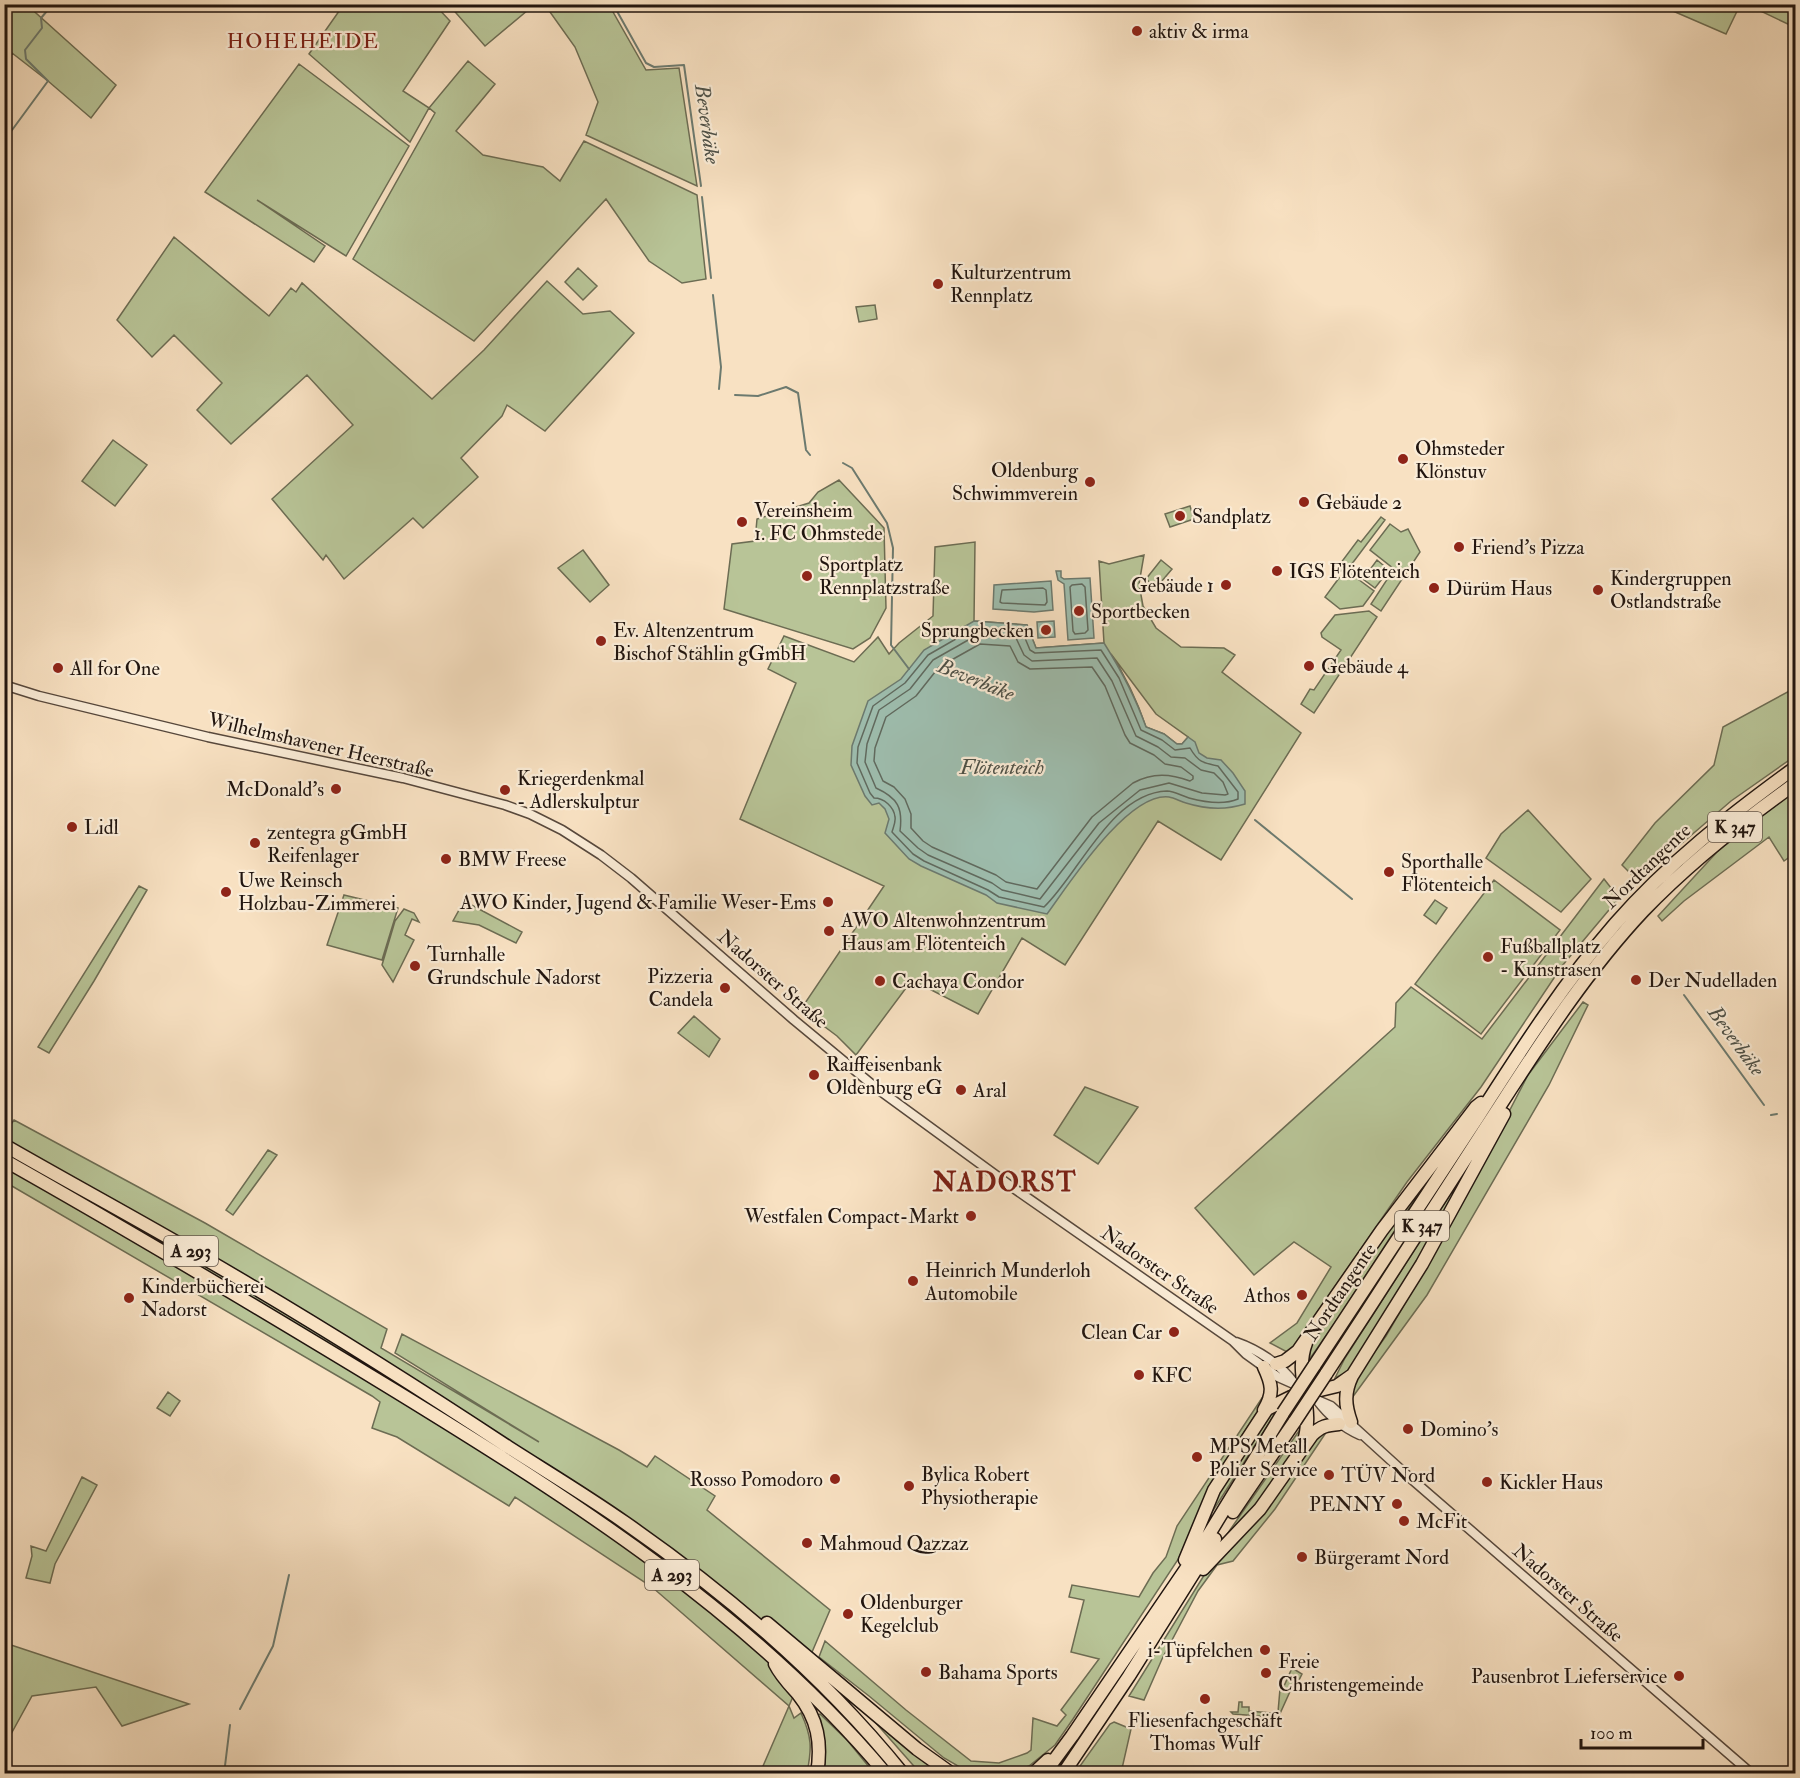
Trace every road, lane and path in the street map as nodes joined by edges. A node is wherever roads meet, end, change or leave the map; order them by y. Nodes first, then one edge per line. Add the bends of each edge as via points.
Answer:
1 (4, 685) edge
2 (1796, 767) edge
3 (1796, 783) edge
4 (618, 868) joint
5 (1648, 898) junction
6 (1627, 920) junction
7 (1519, 1077) junction
8 (1494, 1093) junction
9 (8, 1155) edge
10 (1308, 1338) junction
11 (1270, 1365) junction
12 (1352, 1376) junction
13 (1311, 1396) junction
14 (1260, 1417) junction
15 (1345, 1423) junction
16 (1300, 1450) junction
17 (1258, 1464) junction
18 (1174, 1595) junction
19 (772, 1657) junction
20 (828, 1681) junction
21 (1078, 1740) junction
22 (817, 1773) edge
23 (886, 1773) edge
24 (903, 1773) edge
25 (952, 1773) edge
26 (1033, 1773) edge
27 (1044, 1773) edge
28 (1058, 1773) edge
29 (1063, 1773) edge
30 (1752, 1773) edge

1 - 4 street, Wilhelmshavener Heerstraße via 115,715 505,805 562,830
2 - 5 highway, Nordtangente / K 347 via 1707,834
3 - 5 highway, Nordtangente / K 347
4 - 11 street, Nadorster Straße via 875,1087 1246,1354
5 - 6 highway, Nordtangente / K 347
6 - 7 highway, Nordtangente / K 347
6 - 8 highway, Nordtangente / K 347 via 1562,991
7 - 12 highway, K 347 via 1512,1100 1446,1222
7 - 17 highway, Nordtangente / K 347, bridge via 1295,1421
8 - 10 highway, K 347 via 1476,1107 1434,1160
8 - 17 highway, Nordtangente / K 347, bridge via 1283,1413
9 - 19 highway, A 293 via 569,1502 678,1579
9 - 20 highway, A 293 via 204,1258 408,1382 625,1522 782,1640
10 - 11 highway, K 347 via 1290,1358
10 - 13 highway, K 347 via 1301,1364
11 - 13 street, Nadorster Straße via 1278,1377
11 - 14 highway via 1272,1392
12 - 13 highway
12 - 15 highway, K 347 via 1346,1391
13 - 14 highway via 1275,1404
13 - 15 street, Nadorster Straße via 1326,1413
13 - 16 highway
14 - 18 highway via 1214,1490
15 - 16 highway via 1319,1428
15 - 30 street, Nadorster Straße
16 - 18 highway via 1247,1524
17 - 18 highway, Nordtangente
18 - 21 highway, Nordtangente via 1129,1676
19 - 22 highway via 812,1717 819,1738
19 - 23 highway, A 293 via 855,1736
20 - 24 highway
20 - 25 highway
21 - 26 highway
21 - 27 highway
21 - 28 highway
21 - 29 highway

